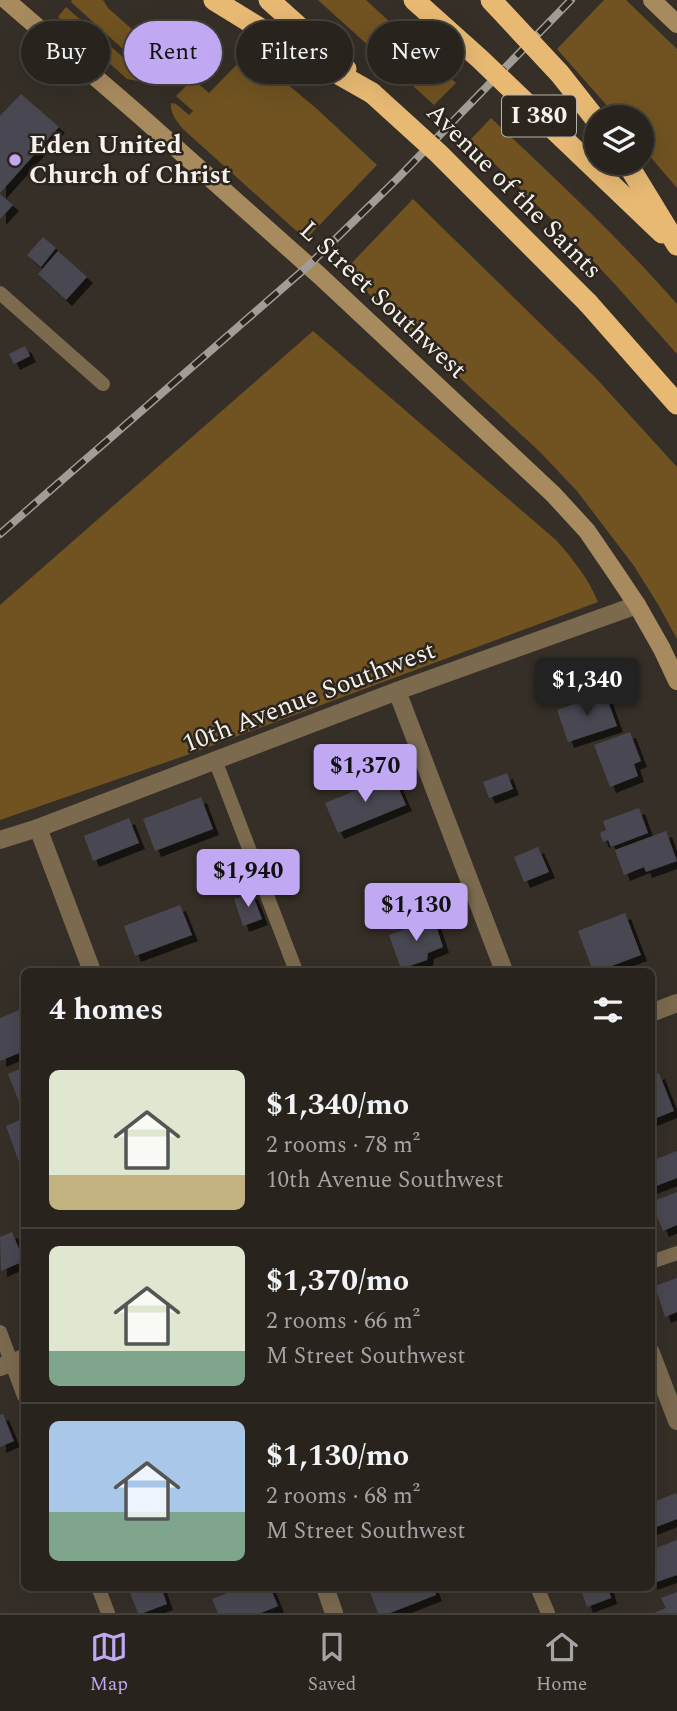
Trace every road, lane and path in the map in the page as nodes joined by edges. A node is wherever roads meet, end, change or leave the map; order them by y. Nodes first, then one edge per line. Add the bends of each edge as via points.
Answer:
1 (6, 0) edge
2 (214, 0) edge
3 (269, 0) edge
4 (414, 0) edge
5 (491, 0) edge
6 (652, 0) edge
7 (677, 24) edge
8 (372, 93) junction
9 (584, 105) edge
10 (634, 175) edge
11 (671, 239) edge
12 (0, 293) edge
13 (103, 384) dead end
14 (677, 404) edge
15 (637, 605) junction
16 (677, 681) edge
17 (397, 691) junction
18 (215, 760) junction
19 (38, 828) junction
20 (0, 841) edge
21 (91, 968) edge
22 (295, 968) edge
23 (504, 968) edge
24 (677, 1003) edge
25 (655, 1011) edge
26 (677, 1253) edge
27 (655, 1261) edge
28 (0, 1332) edge
29 (12, 1362) edge
30 (655, 1363) edge
31 (21, 1388) edge
32 (677, 1421) edge
33 (100, 1591) edge
34 (326, 1591) edge
35 (539, 1591) edge
36 (108, 1613) edge
37 (334, 1613) edge
38 (548, 1613) edge

1 - 15 street, L Street Southwest via 320,276 554,494 587,531
2 - 8 highway
3 - 8 highway, Avenue of the Saints
4 - 11 highway, I 380, bridge
5 - 9 highway, bridge
6 - 7 street
8 - 14 highway, Avenue of the Saints, bridge via 588,303
10 - 11 highway
12 - 13 lane
15 - 16 street, L Street Southwest
15 - 17 street, 10th Avenue Southwest
17 - 18 street, 10th Avenue Southwest
17 - 23 street
18 - 19 street, 10th Avenue Southwest
18 - 22 lane
19 - 20 street, 10th Avenue Southwest
19 - 21 street
24 - 25 street
26 - 27 lane
28 - 29 lane
29 - 31 lane
30 - 32 street
33 - 36 lane
34 - 37 street
35 - 38 lane

